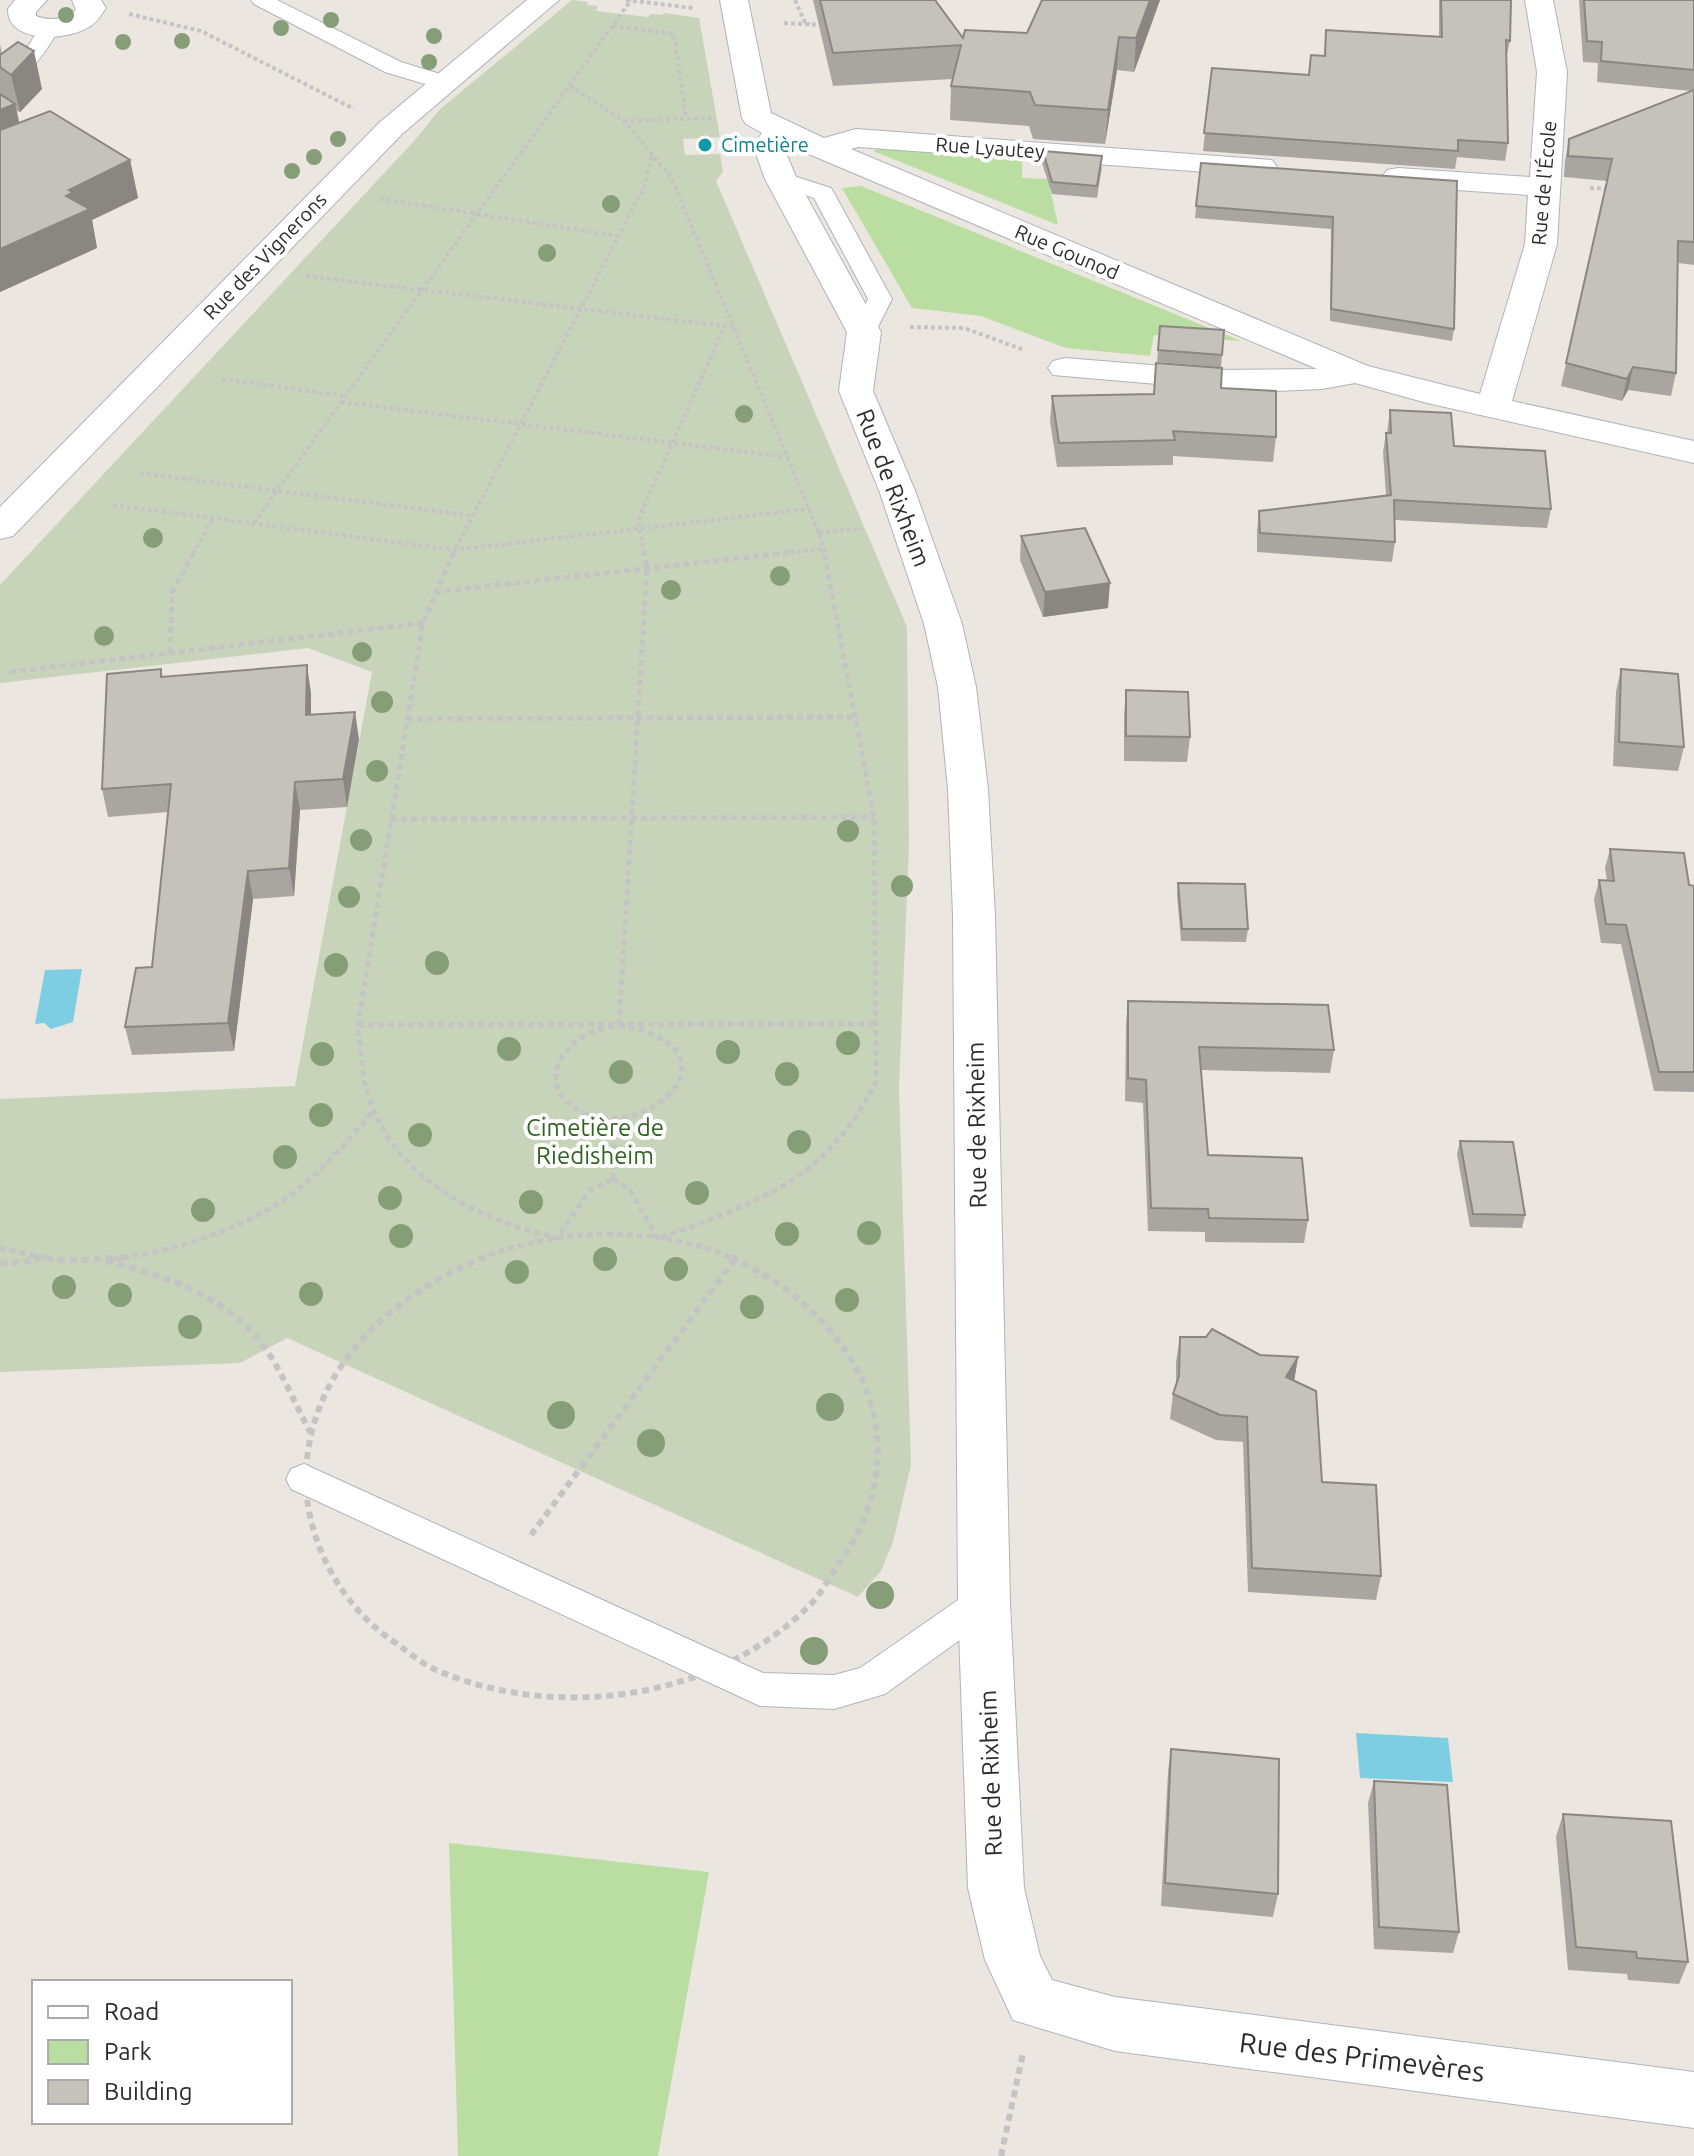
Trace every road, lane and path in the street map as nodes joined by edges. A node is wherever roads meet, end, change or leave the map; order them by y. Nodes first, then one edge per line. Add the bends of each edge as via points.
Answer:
1 (261, 0) edge
2 (545, 0) edge
3 (629, 0) edge
4 (734, 0) edge
5 (795, 0) edge
6 (1539, 0) edge
7 (23, 1) edge
8 (88, 7) edge
9 (703, 8) dead end
10 (779, 22) dead end
11 (815, 25) junction
12 (824, 25) edge
13 (613, 26) junction
14 (50, 27) junction
15 (445, 83) junction
16 (0, 86) edge
17 (570, 86) junction
18 (717, 117) dead end
19 (686, 118) junction
20 (624, 121) junction
21 (391, 128) junction
22 (779, 130) junction
23 (821, 149) junction
24 (652, 153) junction
25 (1296, 170) edge
26 (1373, 175) edge
27 (1543, 187) junction
28 (1584, 187) dead end
29 (1614, 190) edge
30 (379, 199) dead end
31 (477, 215) junction
32 (619, 236) junction
33 (307, 275) dead end
34 (422, 290) junction
35 (580, 310) junction
36 (733, 327) junction
37 (724, 328) junction
38 (864, 332) junction
39 (1065, 368) joint
40 (1356, 373) junction
41 (222, 379) dead end
42 (345, 396) junction
43 (341, 402) junction
44 (1493, 408) junction
45 (521, 424) junction
46 (672, 443) junction
47 (1694, 452) edge
48 (788, 457) junction
49 (140, 473) dead end
50 (277, 491) junction
51 (113, 505) dead end
52 (809, 509) junction
53 (473, 516) junction
54 (213, 518) junction
55 (254, 523) junction
56 (866, 527) dead end
57 (0, 528) edge
58 (639, 529) junction
59 (819, 533) junction
60 (823, 549) junction
61 (455, 550) junction
62 (647, 568) junction
63 (435, 592) junction
64 (423, 623) junction
65 (170, 653) junction
66 (10, 672) dead end
67 (856, 717) junction
68 (640, 718) junction
69 (407, 719) junction
70 (874, 817) junction
71 (633, 818) junction
72 (391, 819) junction
73 (876, 1024) junction
74 (358, 1025) junction
75 (619, 1025) junction
76 (373, 1111) junction
77 (615, 1118) junction
78 (613, 1179) junction
79 (557, 1238) junction
80 (658, 1239) junction
81 (0, 1248) edge
82 (102, 1259) junction
83 (735, 1259) junction
84 (44, 1260) junction
85 (0, 1264) edge
86 (310, 1432) junction
87 (304, 1479) junction
88 (504, 1572) junction
89 (984, 1602) junction
90 (716, 1669) junction
91 (1033, 2001) junction
92 (1694, 2100) edge
93 (1001, 2156) edge

1 - 15 lane via 393,67
2 - 15 street, Rue des Vignerons
3 - 9 path
3 - 13 path
4 - 22 street via 757,118
5 - 11 path via 805,22
6 - 27 street, Rue de l'École via 1552,72
7 - 14 street via 22,20
8 - 14 street via 74,23
8 - 21 path via 201,31
10 - 11 path
11 - 12 path
13 - 17 path
13 - 19 path via 674,34
14 - 16 lane via 34,53
15 - 21 street, Rue des Vignerons
17 - 20 path
17 - 31 path
18 - 19 path
19 - 20 path
20 - 24 path
21 - 57 street, Rue des Vignerons
22 - 23 street, Rue Gounod
22 - 38 street via 768,146 781,179
23 - 25 street, Rue Lyautey via 856,138
23 - 40 street, Rue Gounod
24 - 32 path via 644,187
24 - 36 path via 671,177
26 - 27 street
27 - 44 street, Rue de l'École via 1541,244
28 - 29 path
30 - 31 path
31 - 32 path
31 - 34 path
32 - 35 path
33 - 34 path
34 - 35 path
34 - 42 path
35 - 37 path
35 - 45 path
36 - 37 path
36 - 48 path
37 - 46 path
38 - 39 path via 923,325 964,328
38 - 89 street, Rue de Rixheim via 856,391 943,624 957,687 968,789
39 - 40 street, Rue Gounod via 1280,383
40 - 44 street, Rue Gounod
41 - 42 path
42 - 43 path
43 - 45 path
43 - 50 path
44 - 47 street, Rue Gounod
45 - 46 path
45 - 53 path
46 - 48 path
46 - 58 path via 638,520
48 - 52 path
49 - 50 path
50 - 53 path
50 - 55 path
51 - 54 path
52 - 58 path
52 - 59 path
53 - 61 path
54 - 55 path
54 - 65 path via 172,593
55 - 61 path
56 - 59 path
58 - 61 path
58 - 62 path
59 - 60 path
60 - 62 path
60 - 67 path
61 - 63 path
62 - 63 path
62 - 68 path
63 - 64 path
64 - 65 path
64 - 69 path
65 - 66 path
67 - 68 path
67 - 70 path
68 - 69 path
68 - 71 path
69 - 72 path
70 - 71 path
70 - 73 path
71 - 72 path
71 - 75 path
72 - 74 path
73 - 75 path
73 - 80 path via 876,1082 863,1113 840,1143 772,1194
74 - 75 path
74 - 76 path
75 - 77 path via 573,1040 556,1058 553,1073 565,1101 580,1111
75 - 77 path via 659,1034 682,1060 675,1092 660,1105
76 - 79 path via 399,1157 443,1192 517,1230
76 - 82 path via 335,1157 294,1193 234,1225 163,1252
77 - 78 path
78 - 79 path via 590,1190
78 - 80 path via 630,1190
79 - 80 path via 615,1234
79 - 86 path via 500,1251 447,1273 400,1303 359,1341 329,1384
80 - 83 path
81 - 84 path
82 - 84 path
82 - 86 path via 155,1272 228,1308 266,1349
83 - 88 path
83 - 90 path via 782,1283 824,1319 855,1361 874,1410 879,1462 869,1515 844,1566 805,1613 753,1652
84 - 85 path
86 - 87 path
87 - 88 lane
87 - 90 path via 312,1538 336,1588 374,1631 425,1666 487,1689 555,1700 624,1697
88 - 90 lane
89 - 90 lane via 884,1675 834,1692 760,1689
89 - 91 street, Rue de Rixheim via 996,1888 1013,1960
91 - 92 street, Rue des Primevères via 1115,2024
91 - 93 path

